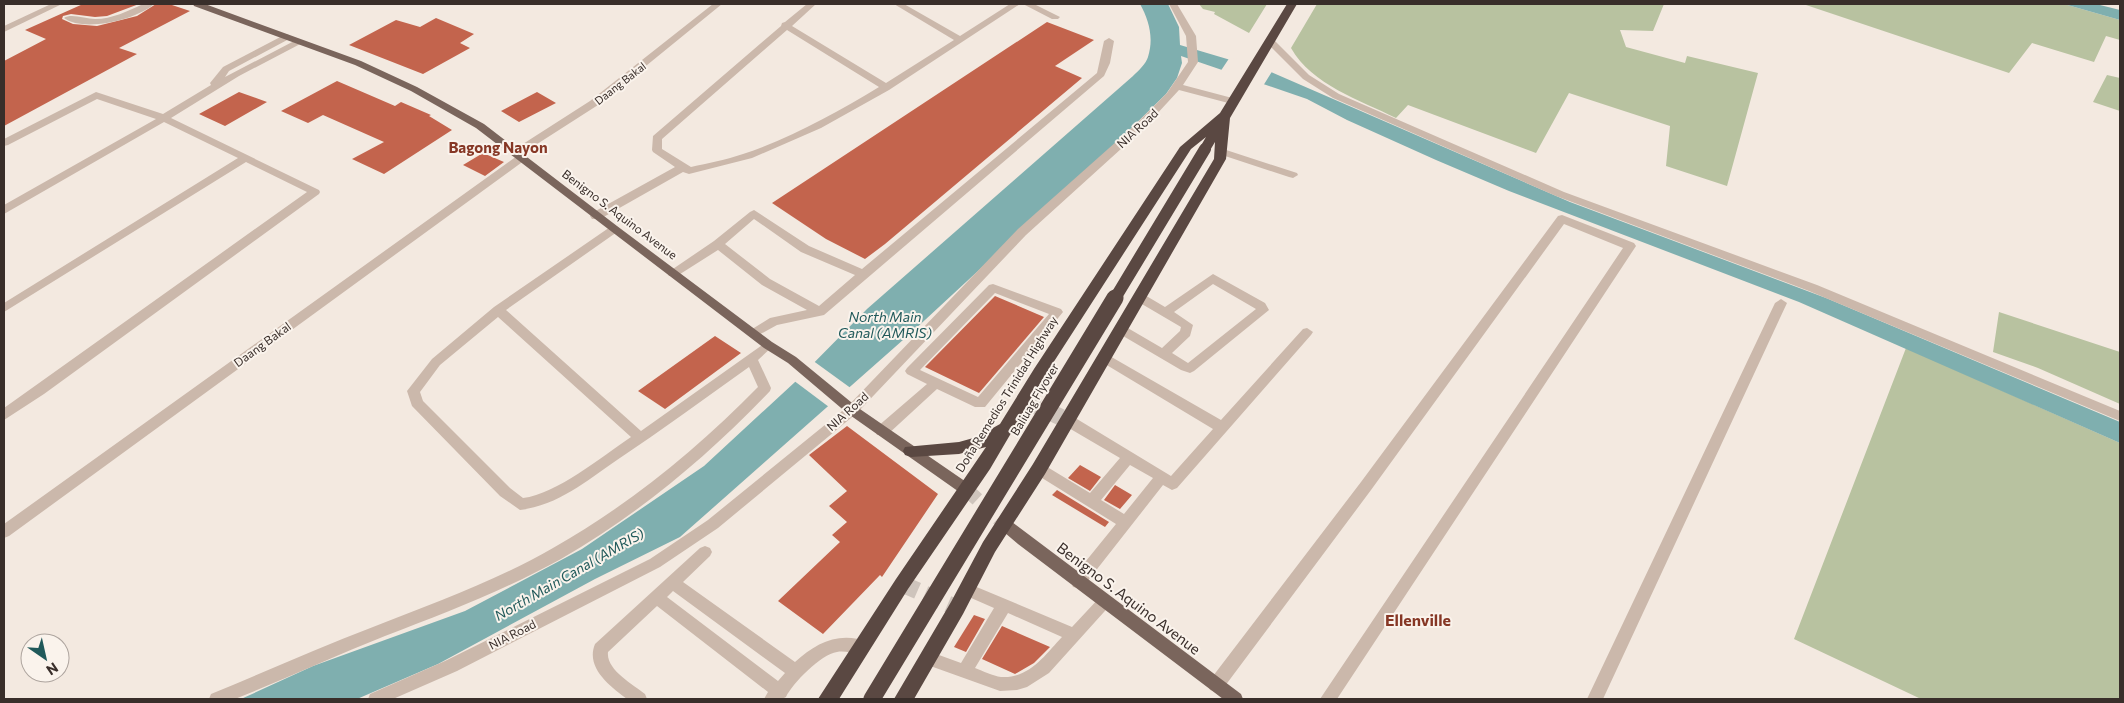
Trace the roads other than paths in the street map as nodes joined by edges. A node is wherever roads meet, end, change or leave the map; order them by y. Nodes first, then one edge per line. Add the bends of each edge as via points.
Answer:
1 (58, 4) edge
2 (150, 4) edge
3 (199, 4) edge
4 (718, 4) edge
5 (812, 4) edge
6 (898, 4) edge
7 (1016, 4) edge
8 (1027, 4) edge
9 (1173, 4) edge
10 (1292, 4) edge
11 (1055, 17) dead end
12 (69, 18) dead end
13 (785, 25) junction
14 (4, 28) edge
15 (286, 37) junction
16 (959, 39) junction
17 (1109, 41) dead end
18 (299, 42) junction
19 (1270, 42) junction
20 (1177, 86) junction
21 (885, 87) junction
22 (207, 92) junction
23 (1232, 101) junction
24 (1224, 116) junction
25 (164, 118) junction
26 (4, 143) edge
27 (1213, 150) junction
28 (518, 155) junction
29 (244, 159) junction
30 (683, 167) junction
31 (1293, 175) dead end
32 (4, 210) edge
33 (596, 216) junction
34 (612, 229) junction
35 (718, 244) junction
36 (673, 272) junction
37 (864, 274) junction
38 (1140, 297) junction
39 (1781, 303) dead end
40 (4, 308) edge
41 (498, 310) junction
42 (820, 312) junction
43 (1057, 312) junction
44 (1166, 312) junction
45 (1075, 318) junction
46 (1122, 330) junction
47 (1307, 332) dead end
48 (753, 334) junction
49 (768, 345) junction
50 (1163, 354) junction
51 (1104, 358) junction
52 (751, 359) junction
53 (936, 383) junction
54 (852, 410) junction
55 (4, 415) edge
56 (2120, 416) edge
57 (1067, 420) junction
58 (1006, 427) junction
59 (1223, 428) junction
60 (882, 431) junction
61 (640, 438) junction
62 (910, 452) junction
63 (1129, 457) junction
64 (1039, 469) junction
65 (1162, 477) junction
66 (966, 490) junction
67 (1092, 502) junction
68 (1126, 522) junction
69 (1004, 523) junction
70 (4, 532) edge
71 (705, 552) dead end
72 (672, 582) junction
73 (1078, 582) junction
74 (967, 589) junction
75 (656, 597) junction
76 (1105, 602) junction
77 (1005, 604) junction
78 (1074, 635) junction
79 (862, 647) junction
80 (928, 658) junction
81 (965, 670) junction
82 (797, 673) junction
83 (1216, 685) junction
84 (776, 696) edge
85 (217, 699) edge
86 (376, 699) edge
87 (639, 699) edge
88 (828, 699) edge
89 (872, 699) edge
90 (904, 699) edge
91 (1234, 699) edge
92 (1328, 699) edge
93 (1595, 699) edge

1 - 14 street
2 - 12 street via 98,23
3 - 15 main road, Benigno S. Aquino Avenue
4 - 28 street, Daang Bakal via 594,103
5 - 13 street
6 - 16 street
7 - 16 street
8 - 11 street
9 - 20 street, NIA Road via 1191,36 1193,57
10 - 19 highway, Doña Remedios Trinidad Highway
13 - 21 street
13 - 30 street via 657,138 658,150
15 - 18 main road, Benigno S. Aquino Avenue
15 - 22 street via 226,69
16 - 21 street
17 - 37 street via 1101,74
18 - 22 street
18 - 28 main road, Benigno S. Aquino Avenue via 358,63 414,89 480,126
19 - 23 highway, Doña Remedios Trinidad Highway
19 - 56 street via 1306,78 1336,96 1560,194 1813,288
20 - 23 street
20 - 54 street, NIA Road via 1139,127 1022,232
21 - 30 street via 812,128 750,155 689,171
22 - 25 street
23 - 24 highway, Doña Remedios Trinidad Highway
24 - 27 highway, Doña Remedios Trinidad Highway
24 - 45 highway, Doña Remedios Trinidad Highway via 1186,147
25 - 26 street via 96,94
25 - 29 street
25 - 32 street
27 - 31 street
27 - 38 highway, Doña Remedios Trinidad Highway via 1220,158
27 - 89 highway, Baliuag Flyover, bridge
28 - 33 main road, Benigno S. Aquino Avenue
28 - 70 street, Daang Bakal
29 - 40 street
29 - 55 street via 315,192
30 - 33 street
33 - 34 main road, Benigno S. Aquino Avenue
34 - 36 main road, Benigno S. Aquino Avenue
34 - 41 street
35 - 36 street
35 - 37 street via 754,214 805,249
35 - 42 street via 766,282
36 - 48 main road, Benigno S. Aquino Avenue
37 - 42 street
38 - 44 street
38 - 46 highway, Doña Remedios Trinidad Highway
39 - 93 street
41 - 61 street
41 - 61 street via 436,362 412,391 417,403 505,492 520,504 538,502 556,494
42 - 48 street via 774,321
43 - 45 street
43 - 53 street via 980,404
43 - 53 street via 993,288 911,371
44 - 50 street via 1188,328
44 - 50 street via 1214,278 1263,310 1194,366 1185,367
45 - 58 highway, Doña Remedios Trinidad Highway
46 - 50 street
46 - 51 highway, Doña Remedios Trinidad Highway
47 - 59 street
48 - 49 main road, Benigno S. Aquino Avenue
49 - 52 street
49 - 54 main road, Benigno S. Aquino Avenue via 792,360
51 - 57 highway, Doña Remedios Trinidad Highway
51 - 59 street
52 - 61 street
52 - 85 street via 765,388 734,421 619,515 557,554 467,599
53 - 60 street
54 - 60 main road, Benigno S. Aquino Avenue
54 - 86 street, NIA Road via 714,524 655,563 451,666
57 - 63 street
57 - 64 highway, Doña Remedios Trinidad Highway
58 - 62 highway via 982,442 959,448
58 - 66 highway, Doña Remedios Trinidad Highway
59 - 65 street via 1172,484
60 - 62 main road, Benigno S. Aquino Avenue
62 - 66 main road, Benigno S. Aquino Avenue
63 - 65 street
63 - 67 street
64 - 67 street
64 - 69 highway, Doña Remedios Trinidad Highway
65 - 68 street
66 - 79 highway, Doña Remedios Trinidad Highway
67 - 68 street
68 - 73 street
69 - 73 main road, Benigno S. Aquino Avenue
69 - 74 highway, Doña Remedios Trinidad Highway
71 - 72 street
72 - 75 street
72 - 82 street
73 - 76 main road, Benigno S. Aquino Avenue
74 - 77 street
74 - 80 highway, Doña Remedios Trinidad Highway
75 - 84 street
75 - 87 street via 610,639 599,655 605,670
76 - 78 street
76 - 83 main road, Benigno S. Aquino Avenue
77 - 78 street
77 - 81 street
78 - 81 street via 1044,668 1027,680 1000,684
79 - 82 street via 834,645 812,657
79 - 88 highway, Doña Remedios Trinidad Highway
80 - 81 street
80 - 90 highway, Doña Remedios Trinidad Highway
82 - 84 street
83 - 91 main road, Benigno S. Aquino Avenue
83 - 92 street via 1562,220 1630,246

